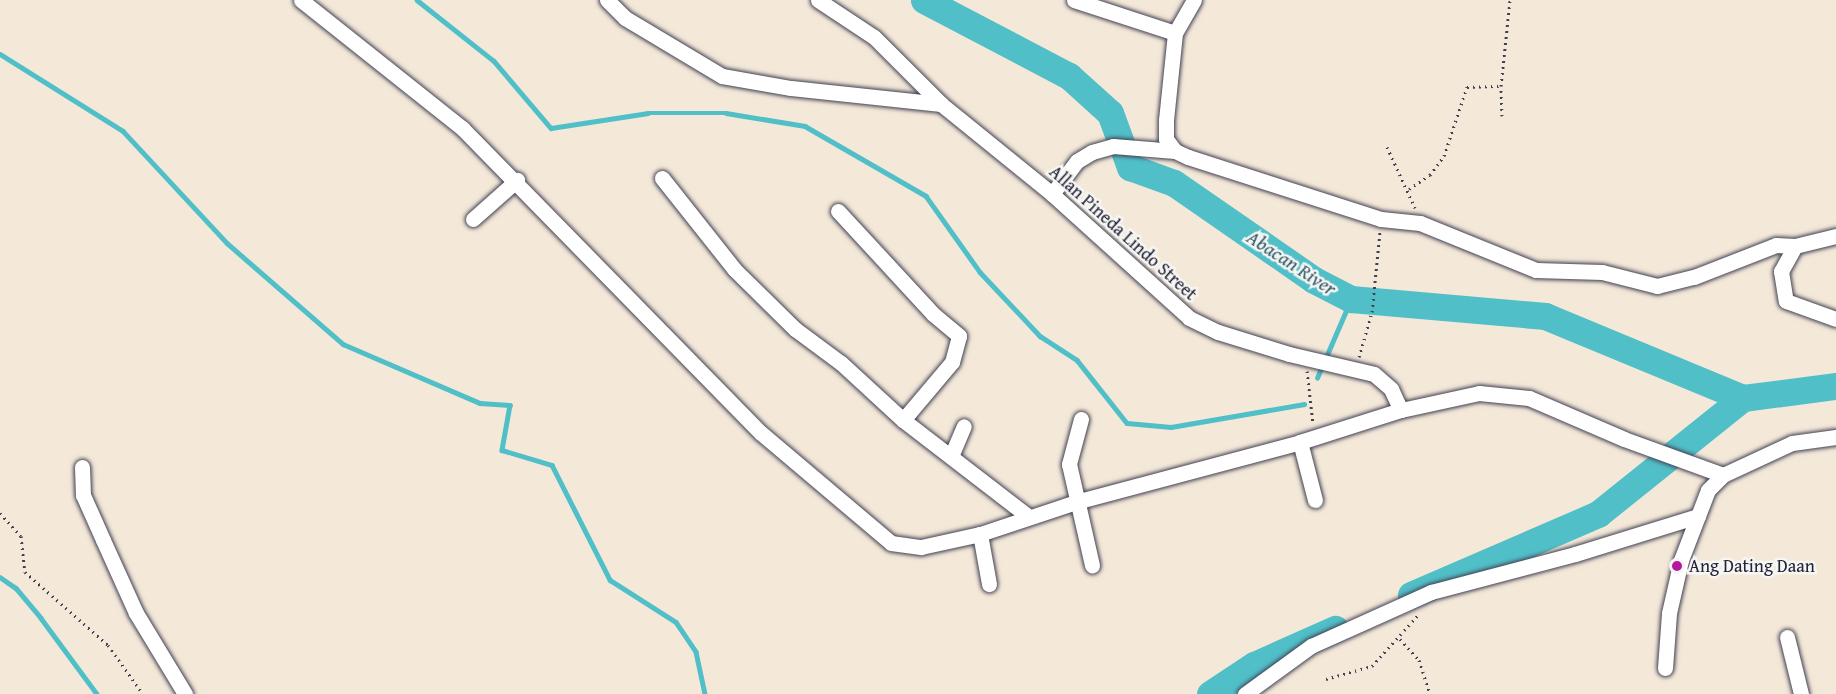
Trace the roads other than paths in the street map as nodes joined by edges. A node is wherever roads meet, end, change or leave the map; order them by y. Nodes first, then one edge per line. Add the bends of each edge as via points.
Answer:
1 (301, 0) edge
2 (607, 0) edge
3 (818, 0) edge
4 (1074, 0) edge
5 (1194, 0) edge
6 (1174, 33) junction
7 (941, 104) junction
8 (1175, 151) junction
9 (662, 178) dead end
10 (517, 180) junction
11 (1052, 194) junction
12 (838, 211) dead end
13 (473, 219) dead end
14 (1836, 236) edge
15 (1796, 246) junction
16 (1836, 319) edge
17 (1401, 410) junction
18 (1081, 419) dead end
19 (903, 420) junction
20 (964, 426) dead end
21 (1836, 437) edge
22 (1300, 442) junction
23 (952, 454) junction
24 (82, 467) dead end
25 (1719, 473) junction
26 (1316, 500) dead end
27 (1079, 501) junction
28 (1698, 516) junction
29 (1029, 517) junction
30 (980, 534) junction
31 (1092, 565) dead end
32 (988, 584) dead end
33 (1787, 637) dead end
34 (1665, 668) dead end
35 (185, 694) edge
36 (1245, 694) edge
37 (1801, 694) edge

1 - 10 street via 462,128
2 - 7 street via 625,18 722,76 791,88
3 - 7 street, Allan Pineda Lindo Street via 874,37
4 - 6 street
5 - 6 street
6 - 8 street via 1166,139
7 - 11 street, Allan Pineda Lindo Street
8 - 11 street via 1113,147 1084,156
8 - 15 street via 1381,224 1420,223 1536,270 1602,272 1657,286 1694,277 1776,245
9 - 19 street via 734,269 795,329 841,363
10 - 13 street
10 - 30 street via 761,433 870,529 891,543 921,548
11 - 17 street, Allan Pineda Lindo Street via 1189,318 1218,332 1307,359 1357,368 1382,379
12 - 19 street via 933,314 959,336 952,362
14 - 15 street
15 - 16 street via 1781,271 1785,300
17 - 22 street
17 - 25 street via 1479,393 1529,398 1624,439
18 - 27 street via 1069,464
19 - 23 street
20 - 23 street
21 - 25 street via 1791,443
22 - 26 street
22 - 27 street
23 - 29 street
24 - 35 street via 84,495 136,613
25 - 28 street
27 - 29 street
27 - 31 street
28 - 34 street via 1678,571 1669,613
28 - 36 street via 1431,592 1311,646
29 - 30 street
30 - 32 street
33 - 37 street

